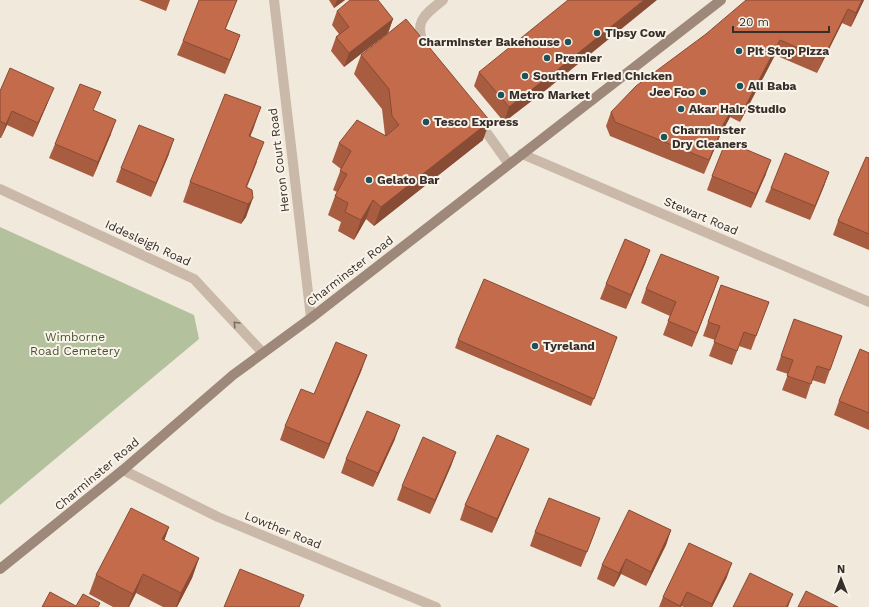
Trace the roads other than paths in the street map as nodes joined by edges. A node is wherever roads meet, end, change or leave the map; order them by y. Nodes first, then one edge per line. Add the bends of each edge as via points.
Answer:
1 (274, 0) edge
2 (443, 0) edge
3 (721, 0) edge
4 (431, 56) edge
5 (472, 113) edge
6 (522, 154) junction
7 (510, 164) junction
8 (0, 189) edge
9 (869, 302) edge
10 (310, 318) junction
11 (263, 353) junction
12 (123, 470) junction
13 (0, 569) edge
14 (436, 607) edge

1 - 10 street, Heron Court Road
2 - 4 street via 420,22 420,35
3 - 6 main road, Charminster Road
5 - 7 street
6 - 7 main road, Charminster Road
6 - 9 street, Stewart Road
7 - 10 main road, Charminster Road
11 -> 8 street, Iddesleigh Road via 194,279
10 - 11 main road, Charminster Road
11 - 12 main road, Charminster Road via 234,374
12 - 13 main road, Charminster Road
12 - 14 street, Lowther Road via 218,517

